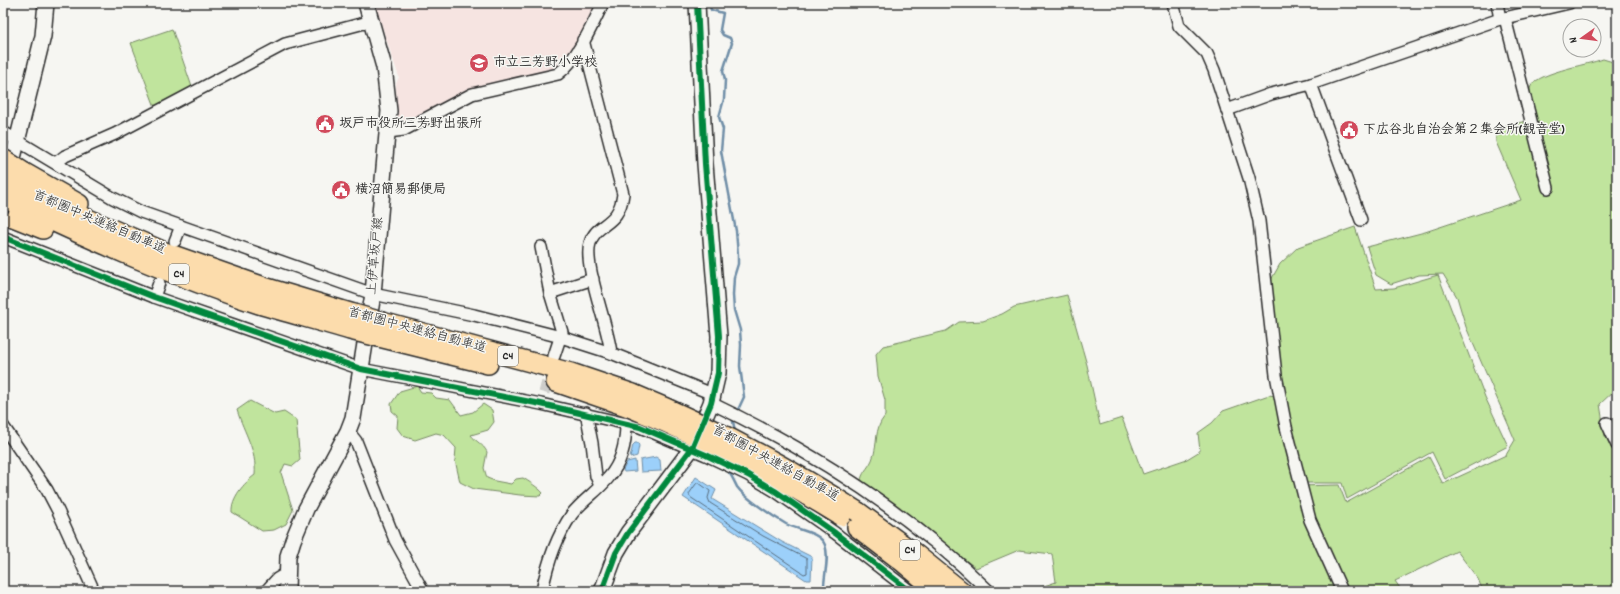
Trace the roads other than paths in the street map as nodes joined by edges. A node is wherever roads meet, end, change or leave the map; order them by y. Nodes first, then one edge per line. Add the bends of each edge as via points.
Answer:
1 (46, 3) edge
2 (366, 3) edge
3 (603, 3) edge
4 (696, 3) edge
5 (1173, 3) edge
6 (1496, 3) edge
7 (1562, 4) edge
8 (1502, 19) junction
9 (372, 21) junction
10 (583, 40) junction
11 (1311, 84) junction
12 (1227, 110) junction
13 (3, 132) edge
14 (388, 132) junction
15 (18, 139) junction
16 (3, 159) edge
17 (57, 162) junction
18 (3, 180) edge
19 (1548, 188) dead end
20 (11, 199) edge
21 (1361, 220) dead end
22 (181, 226) junction
23 (3, 237) edge
24 (171, 247) junction
25 (541, 247) dead end
26 (593, 279) junction
27 (159, 283) dead end
28 (550, 293) junction
29 (373, 294) junction
30 (154, 297) junction
31 (352, 322) junction
32 (561, 337) junction
33 (611, 353) junction
34 (554, 356) dead end
35 (361, 369) junction
36 (708, 397) junction
37 (629, 408) junction
38 (586, 413) junction
39 (1607, 423) dead end
40 (3, 426) edge
41 (348, 431) junction
42 (1617, 445) edge
43 (689, 447) junction
44 (600, 486) junction
45 (854, 517) junction
46 (912, 525) junction
47 (904, 536) dead end
48 (286, 573) junction
49 (94, 591) edge
50 (266, 591) edge
51 (287, 591) edge
52 (423, 591) edge
53 (542, 591) edge
54 (602, 591) edge
55 (910, 591) edge
56 (937, 591) edge
57 (961, 591) edge
58 (989, 591) edge
59 (1342, 591) edge

1 - 15 street via 43,36
2 - 9 street, 上伊草坂戸線
3 - 10 street
4 - 36 street via 711,254 712,325
5 - 12 street via 1179,26 1207,54
6 - 8 street
7 - 8 street
8 - 11 street
8 - 19 street
9 - 14 street, 上伊草坂戸線 via 388,90
9 - 17 street via 285,44 116,134
10 - 14 street via 558,74 472,94 404,130
10 - 26 street via 623,194 616,217 601,228 591,240 588,255
11 - 12 street via 1271,94
11 - 21 street
12 - 59 street via 1249,178 1259,221 1276,375 1286,427 1310,520
13 - 15 street
14 - 29 street, 上伊草坂戸線
15 - 17 street
15 - 20 street
16 - 20 highway, bridge
17 - 22 street via 141,212
18 - 20 highway, 首都圏中央連絡自動車道 / C4, bridge
20 - 24 highway, 首都圏中央連絡自動車道
20 - 31 highway, 首都圏中央連絡自動車道 / C4 via 88,238 205,285 260,304
22 - 24 street
22 - 29 street
23 - 30 street
24 - 31 highway, 首都圏中央連絡自動車道 / C4
25 - 28 street
26 - 28 street
26 - 33 street
27 - 30 street
28 - 32 street via 560,323
29 - 32 street via 474,315
29 - 35 street, 上伊草坂戸線
30 - 35 street
31 - 37 highway, 首都圏中央連絡自動車道 / C4, bridge via 571,373
32 - 33 street
32 - 34 street
33 - 36 street
35 - 38 street via 542,398
35 - 41 street, 上伊草坂戸線
36 - 43 street
36 - 46 street via 825,464
37 - 38 street
37 - 43 street
37 - 44 street via 621,456
37 - 45 highway, 首都圏中央連絡自動車道 / C4, bridge via 718,446
38 - 44 street via 596,476
39 - 42 street
40 - 49 street via 47,490
41 - 48 street, 上伊草坂戸線 via 306,509 288,556
41 - 52 street via 356,441 394,540
43 - 54 street via 622,542
43 - 55 street via 775,491 883,564
44 - 53 street via 573,514 561,532
45 - 56 highway, 首都圏中央連絡自動車道 / C4
45 - 57 highway, 首都圏中央連絡自動車道 / C4 via 914,553
46 - 47 street
46 - 58 street via 959,562
48 - 50 street
48 - 51 street, 上伊草坂戸線

